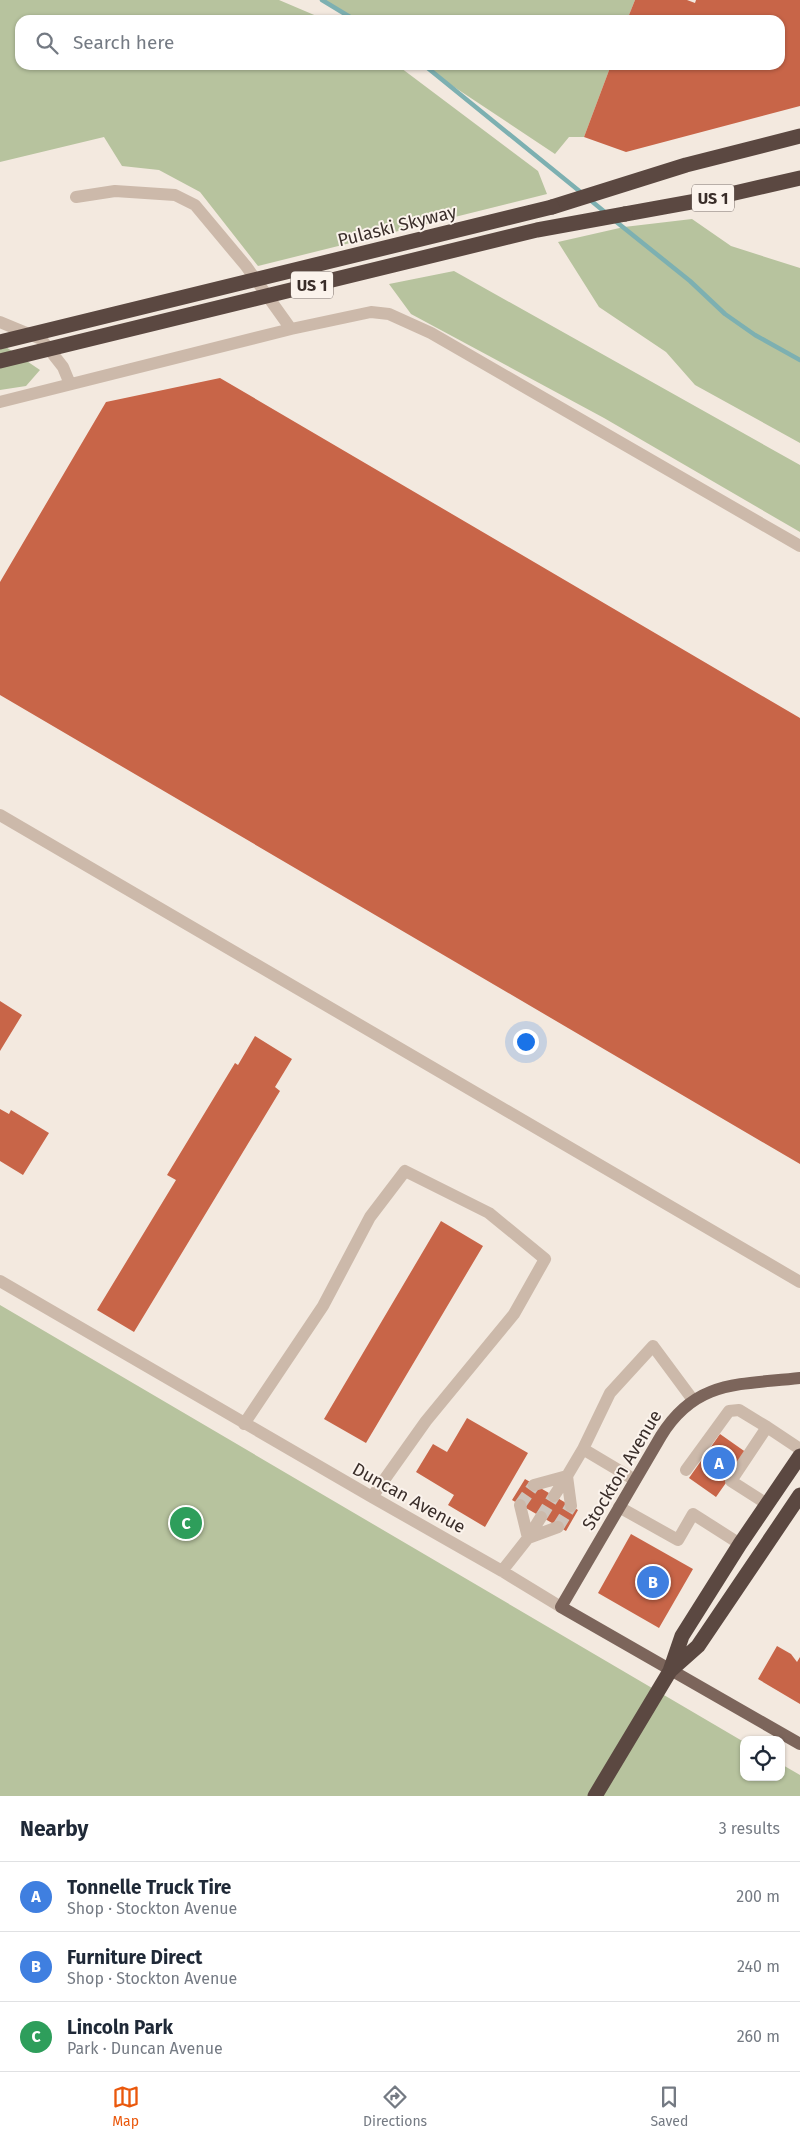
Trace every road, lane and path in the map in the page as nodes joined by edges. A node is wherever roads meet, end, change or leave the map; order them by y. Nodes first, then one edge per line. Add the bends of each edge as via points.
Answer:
1 (800, 136) edge
2 (800, 178) edge
3 (76, 196) dead end
4 (0, 322) edge
5 (291, 328) junction
6 (0, 342) edge
7 (0, 361) edge
8 (70, 384) junction
9 (0, 402) edge
10 (800, 546) edge
11 (0, 815) edge
12 (0, 1281) edge
13 (800, 1282) edge
14 (800, 1378) edge
15 (693, 1400) junction
16 (244, 1424) junction
17 (767, 1428) junction
18 (583, 1449) junction
19 (800, 1449) edge
20 (800, 1456) edge
21 (686, 1470) dead end
22 (567, 1476) junction
23 (635, 1480) junction
24 (534, 1485) tunnel mouth
25 (800, 1495) edge
26 (554, 1496) tunnel mouth
27 (372, 1497) junction
28 (767, 1504) junction
29 (520, 1505) dead end
30 (571, 1506) tunnel mouth
31 (619, 1508) junction
32 (541, 1517) tunnel mouth
33 (558, 1527) tunnel mouth
34 (528, 1538) junction
35 (740, 1544) junction
36 (502, 1571) junction
37 (561, 1607) junction
38 (670, 1671) junction
39 (800, 1744) edge
40 (595, 1796) edge

1 - 6 highway, Pulaski Skyway / US 1, bridge via 696,163 552,207
2 - 7 highway, US 1, bridge via 713,198 537,230
3 - 5 street via 115,192 175,195 195,205 246,266
4 - 8 street via 41,339 63,367
5 - 8 street
5 - 10 street via 370,312 389,314 431,333
8 - 9 street
11 - 13 street
12 - 16 street, Duncan Avenue
14 - 15 main road, Stockton Avenue via 722,1387
15 - 18 street via 653,1346 610,1393
15 - 23 main road, Stockton Avenue via 670,1422
16 - 27 street, Duncan Avenue
16 - 27 street via 323,1306 370,1217 404,1170 489,1213 545,1259 514,1314 426,1421
17 - 19 street
17 - 21 street via 739,1410 729,1411
17 - 28 street via 731,1481
18 - 22 street
18 - 23 street
20 - 28 highway
22 - 24 street
22 - 26 street
22 - 30 street
23 - 31 main road, Stockton Avenue
25 - 38 highway via 698,1646
27 - 36 street, Duncan Avenue
28 - 35 highway
29 - 34 street
31 - 35 street via 678,1540 694,1514
31 - 37 main road, Stockton Avenue
32 - 34 street
33 - 34 street
34 - 36 street
35 - 38 highway via 682,1636
36 - 37 street, Duncan Avenue
37 - 38 main road, Duncan Avenue
38 - 39 main road, Duncan Avenue
38 - 40 highway

